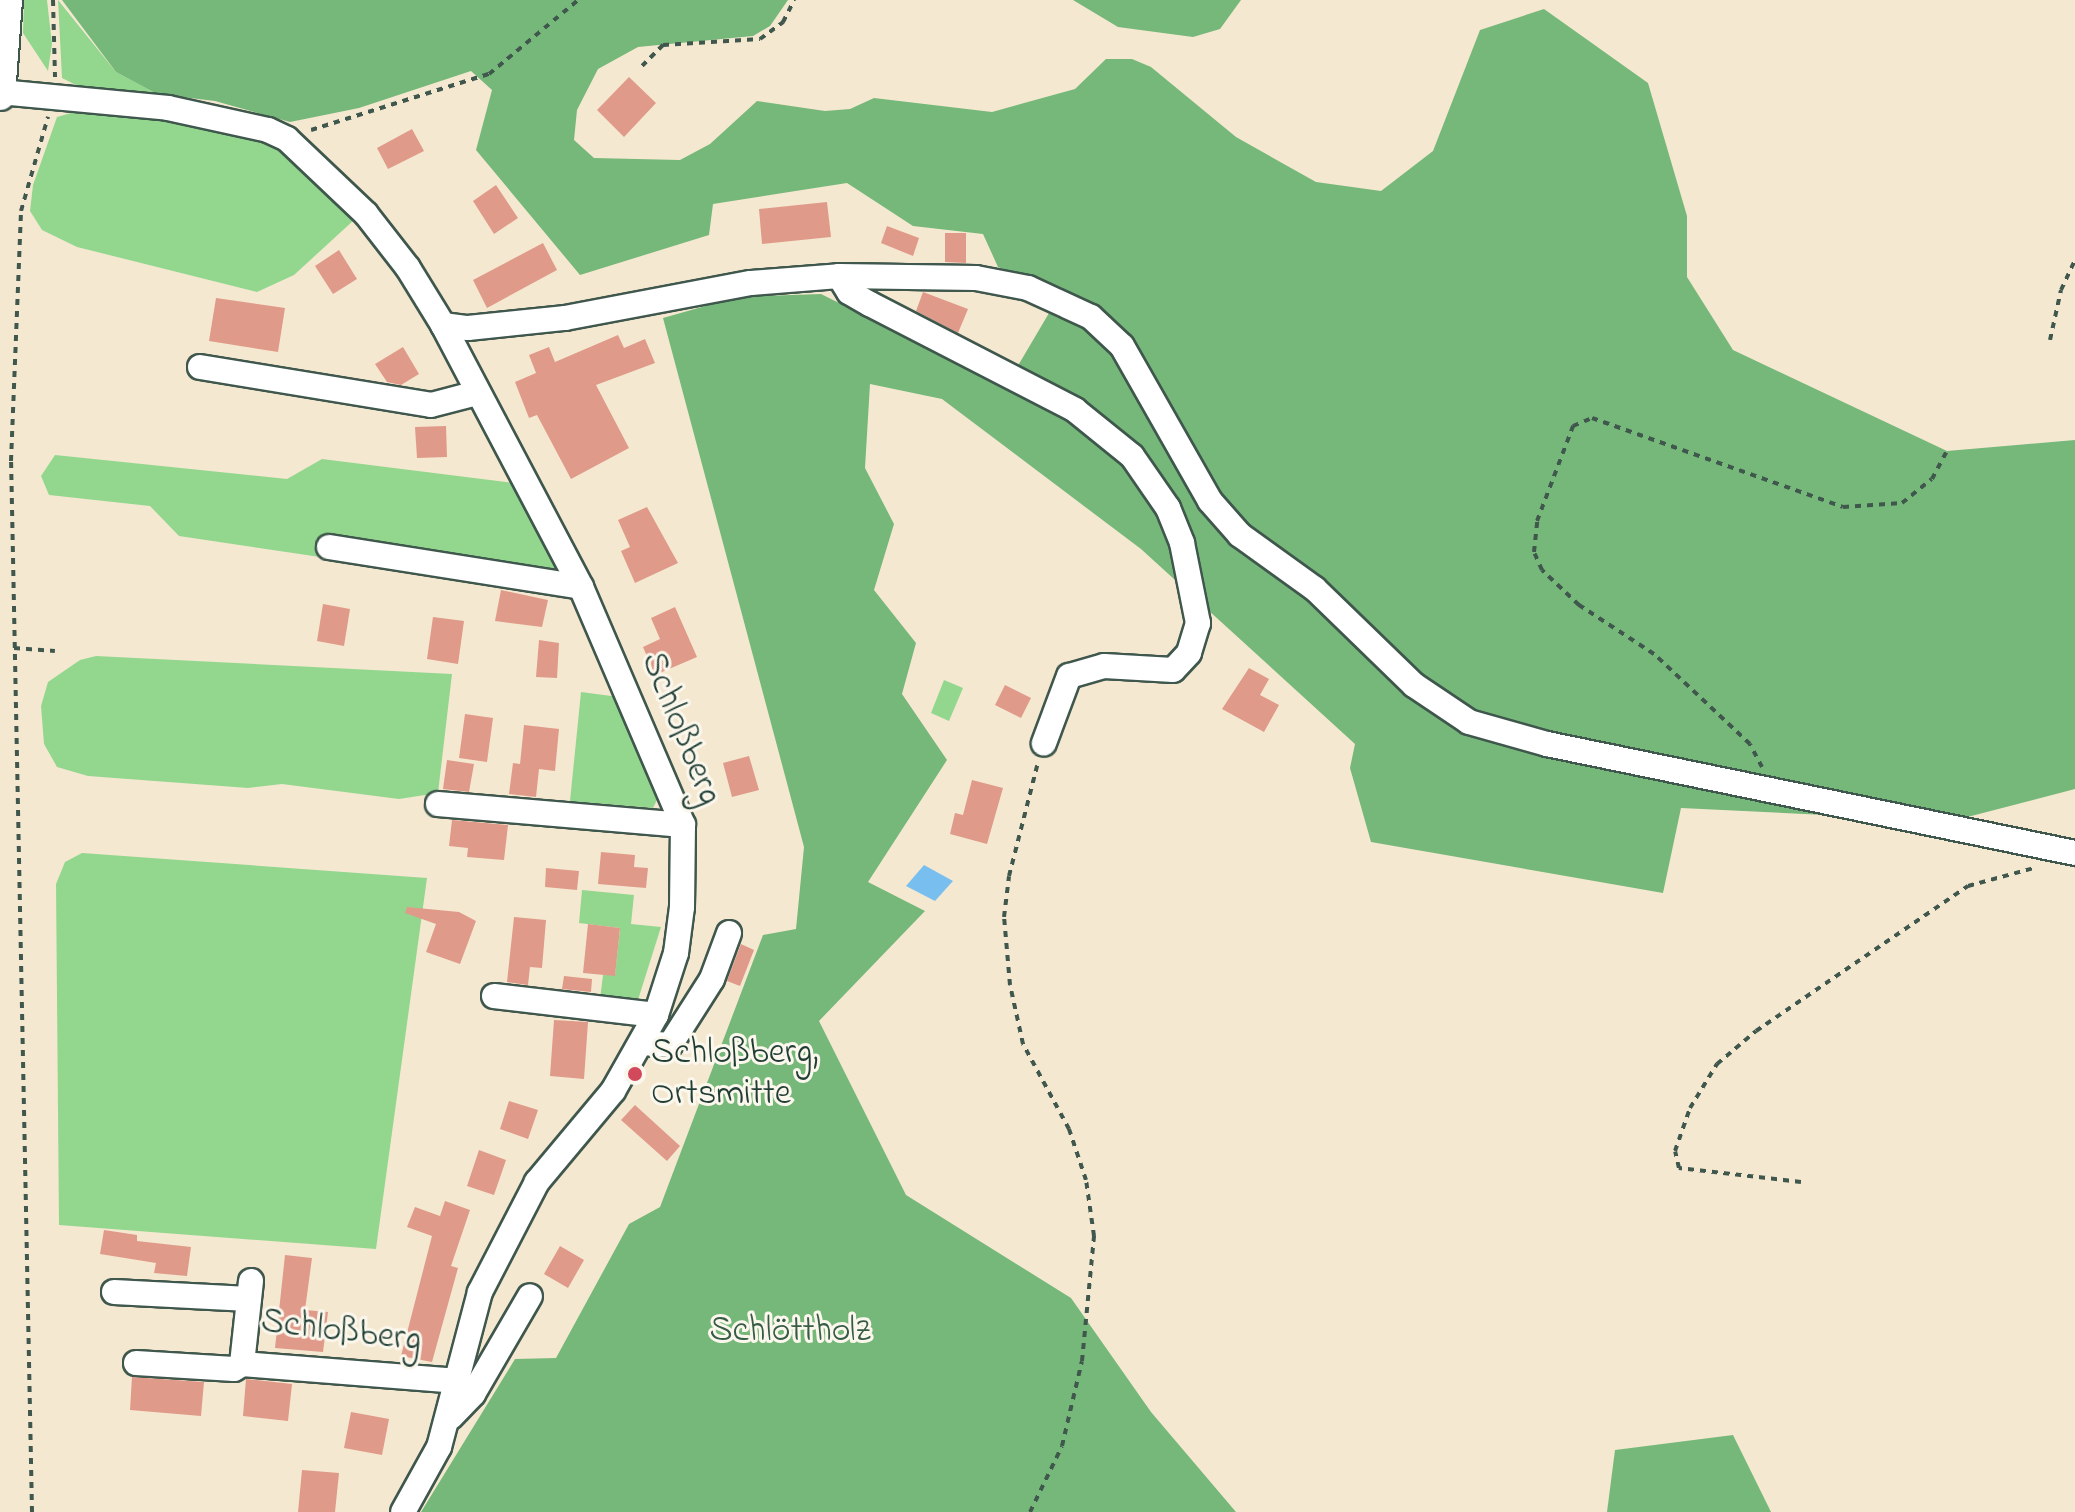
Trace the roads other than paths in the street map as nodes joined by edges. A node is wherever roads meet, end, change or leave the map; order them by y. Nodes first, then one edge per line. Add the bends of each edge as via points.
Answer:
1 (7, 0) edge
2 (0, 94) edge
3 (839, 276) junction
4 (443, 325) junction
5 (200, 367) dead end
6 (477, 393) junction
7 (329, 547) dead end
8 (581, 587) junction
9 (1044, 743) road end
10 (438, 804) dead end
11 (683, 825) junction
12 (2075, 853) edge
13 (729, 933) dead end
14 (494, 996) dead end
15 (656, 1015) junction
16 (642, 1043) junction
17 (114, 1292) dead end
18 (530, 1296) dead end
19 (136, 1363) dead end
20 (242, 1364) junction
21 (458, 1381) junction
22 (447, 1422) junction
23 (403, 1512) edge

1 - 2 main road
2 - 4 street, Schloßberg via 55,95 225,117 287,139 366,214
3 - 4 street via 751,283 552,319
3 - 9 street via 849,292 870,304 1075,410 1132,456 1168,508 1182,543 1198,623 1189,653 1173,670 1104,666 1069,676
3 - 12 street via 976,278 1028,288 1107,329 1132,360 1224,517 1315,589 1388,664 1439,704 1501,733
4 - 6 street, Schloßberg
5 - 6 street via 431,405
6 - 8 street, Schloßberg
7 - 8 street
8 - 11 street, Schloßberg
10 - 11 street
11 - 15 street, Schloßberg via 680,922
13 - 16 street via 712,979 670,1045
14 - 15 street
15 - 16 street, Schloßberg
16 - 21 street, Schloßberg via 613,1091 537,1182 480,1292
17 - 20 street, Schloßberg via 250,1290
18 - 22 street via 473,1394
19 - 20 street via 234,1369
20 - 21 street, Schloßberg
21 - 22 street, Schloßberg
22 - 23 street, Schloßberg

